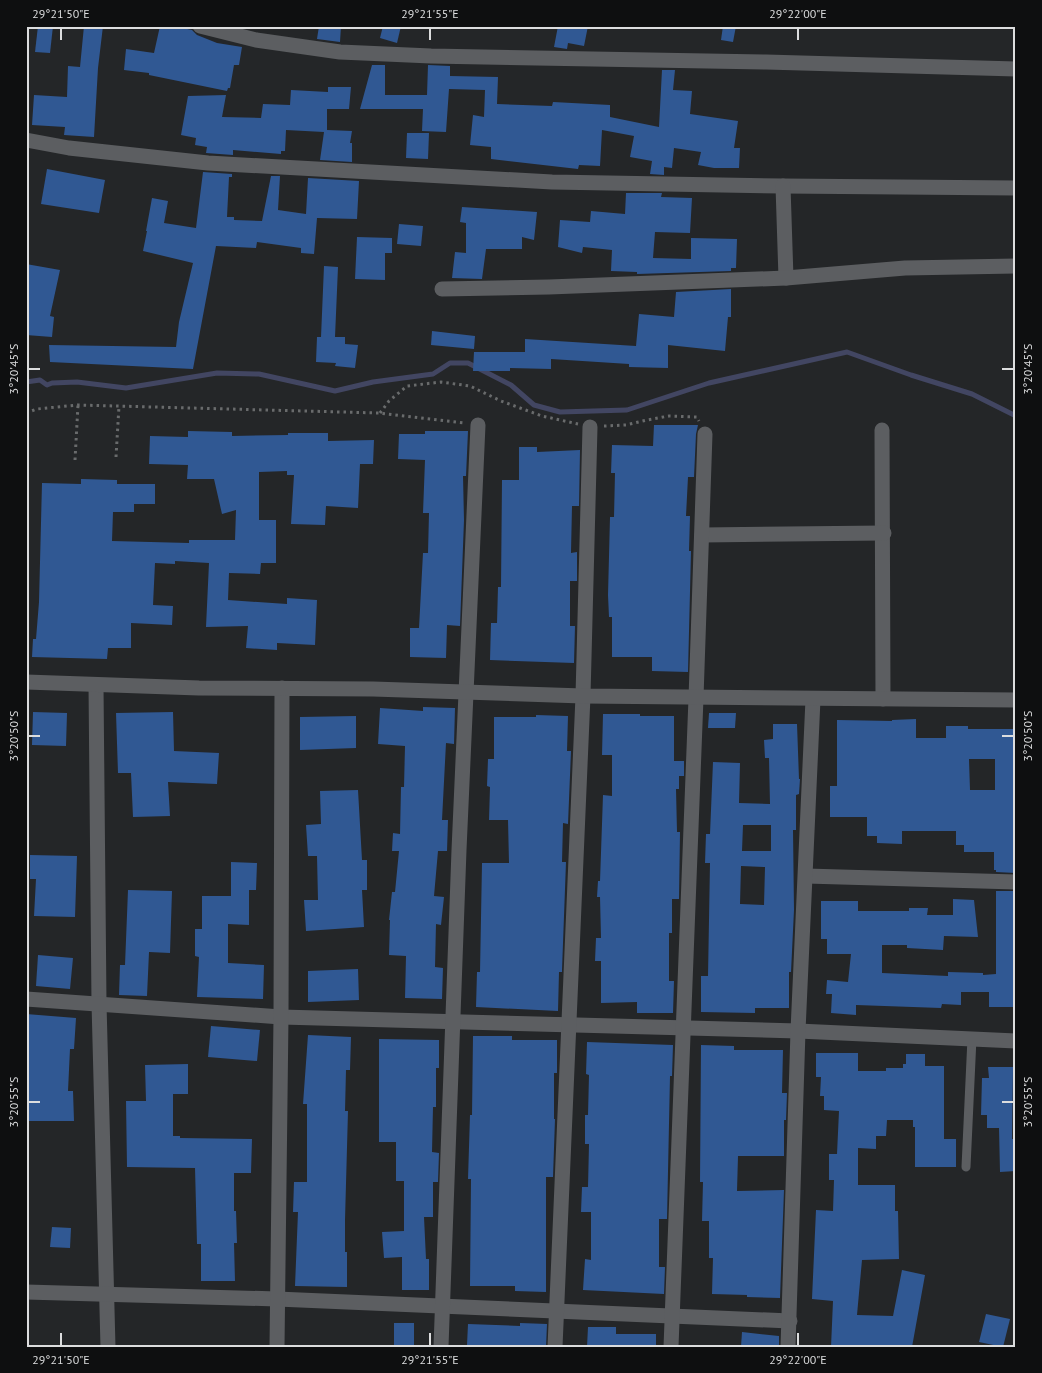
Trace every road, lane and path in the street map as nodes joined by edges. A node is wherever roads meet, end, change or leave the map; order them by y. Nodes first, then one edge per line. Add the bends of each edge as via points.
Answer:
1 (200, 26) edge
2 (1016, 69) edge
3 (26, 140) edge
4 (783, 186) junction
5 (1016, 188) edge
6 (1016, 266) edge
7 (786, 278) junction
8 (442, 289) dead end
9 (78, 405) junction
10 (119, 406) junction
11 (26, 413) edge
12 (379, 413) junction
13 (478, 425) joint
14 (590, 427) junction
15 (882, 430) dead end
16 (705, 434) joint
17 (116, 457) dead end
18 (75, 460) dead end
19 (884, 532) junction
20 (702, 535) junction
21 (26, 682) edge
22 (96, 685) junction
23 (282, 688) junction
24 (467, 693) junction
25 (583, 696) junction
26 (696, 698) junction
27 (813, 699) junction
28 (883, 699) junction
29 (1016, 700) edge
30 (806, 876) junction
31 (1016, 882) edge
32 (26, 999) edge
33 (99, 1003) junction
34 (281, 1017) junction
35 (452, 1021) junction
36 (570, 1024) junction
37 (682, 1028) junction
38 (798, 1031) junction
39 (972, 1038) junction
40 (1016, 1041) edge
41 (966, 1167) dead end
42 (26, 1292) edge
43 (107, 1294) junction
44 (277, 1299) junction
45 (443, 1307) junction
46 (556, 1311) junction
47 (672, 1315) junction
48 (790, 1320) junction
49 (108, 1347) edge
50 (277, 1347) edge
51 (441, 1347) edge
52 (555, 1347) edge
53 (670, 1347) edge
54 (788, 1347) edge

1 - 2 street via 256,40 349,52
3 - 4 street via 69,148 208,163 552,182
4 - 5 street
4 - 7 street
6 - 7 street via 905,268
7 - 8 street
9 - 10 path
9 - 11 path
9 - 18 path
10 - 12 path
10 - 17 path
12 - 13 path
12 - 14 path via 407,386 441,382 470,386 542,416
13 - 24 street
14 - 16 path via 626,425 669,416 697,417
14 - 25 street
15 - 19 street
16 - 20 street
19 - 20 street
19 - 28 street
20 - 26 street
21 - 22 street
22 - 23 street
22 - 33 street
23 - 24 street
23 - 34 street
24 - 25 street
24 - 35 street
25 - 26 street
25 - 36 street
26 - 27 street
26 - 37 street
27 - 28 street
27 - 30 street
28 - 29 street
30 - 31 street
30 - 38 street
32 - 33 street
33 - 34 street
33 - 43 street
34 - 35 street
34 - 44 street
35 - 36 street
35 - 45 street
36 - 37 street
36 - 46 street
37 - 38 street
37 - 47 street
38 - 39 street
38 - 48 street
39 - 40 street
39 - 41 lane
42 - 43 street
43 - 44 street
43 - 49 street
44 - 45 street
44 - 50 street
45 - 46 street
45 - 51 street
46 - 47 street
46 - 52 street
47 - 48 street
47 - 53 street
48 - 54 street

